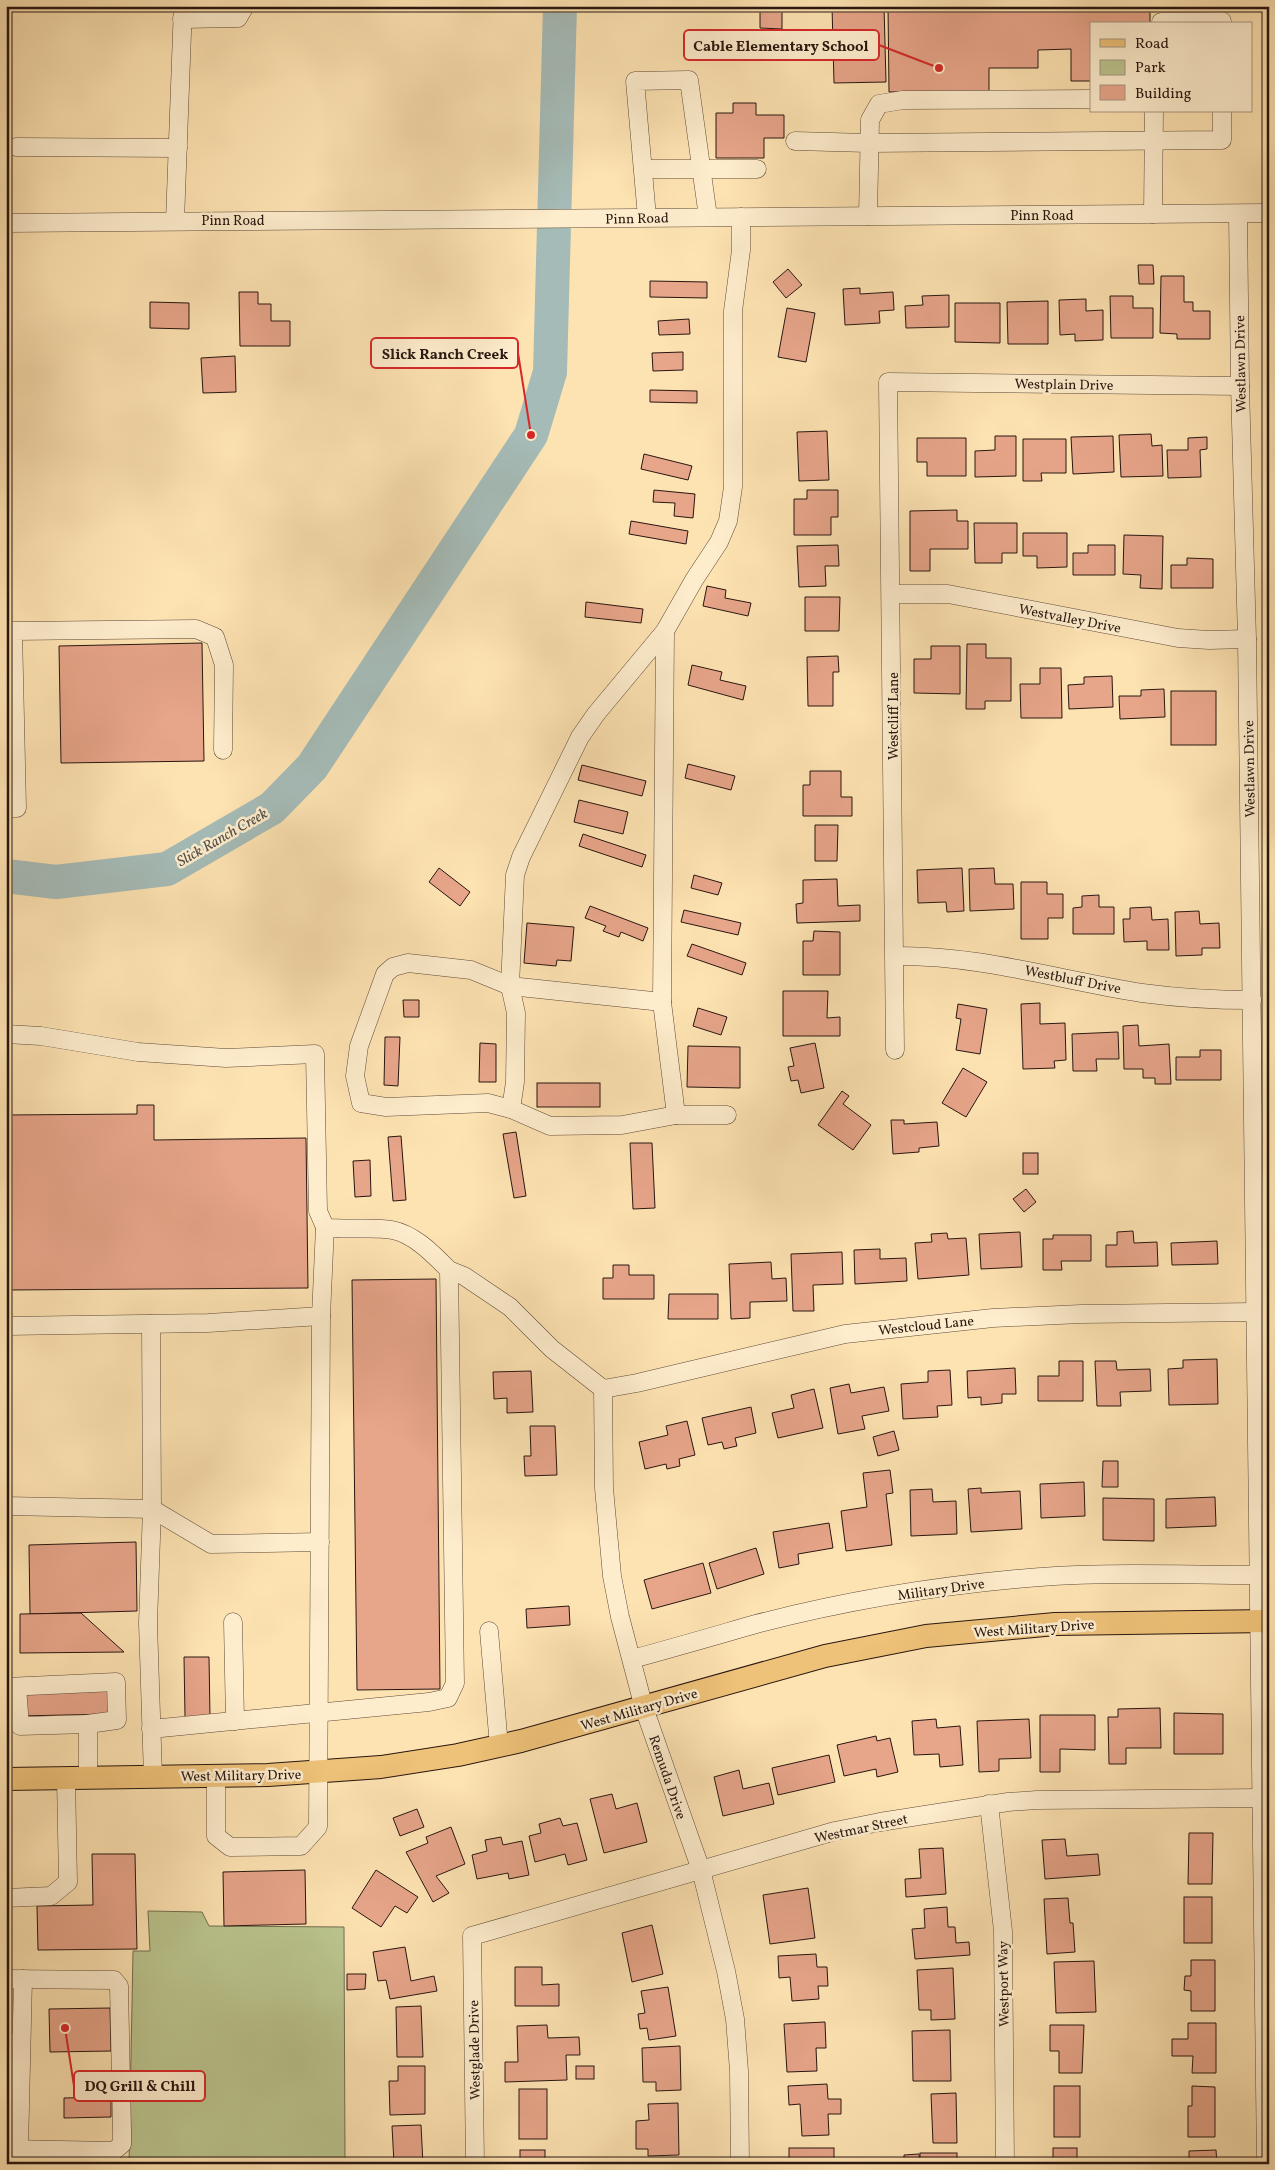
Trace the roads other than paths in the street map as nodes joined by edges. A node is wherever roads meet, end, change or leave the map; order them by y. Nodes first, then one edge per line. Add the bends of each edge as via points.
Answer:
1 (245, 6) edge
2 (183, 13) edge
3 (1222, 17) edge
4 (1178, 22) edge
5 (1090, 99) edge
6 (1154, 112) edge
7 (1222, 112) edge
8 (1154, 140) junction
9 (795, 141) dead end
10 (868, 143) junction
11 (16, 147) dead end
12 (178, 148) junction
13 (700, 168) junction
14 (643, 169) junction
15 (757, 169) dead end
16 (1269, 213) edge
17 (1153, 214) junction
18 (1238, 214) junction
19 (868, 216) junction
20 (647, 217) junction
21 (708, 217) junction
22 (741, 217) junction
23 (176, 221) junction
24 (6, 222) edge
25 (888, 382) joint
26 (1240, 386) junction
27 (892, 594) junction
28 (10, 631) edge
29 (665, 631) junction
30 (1247, 639) junction
31 (223, 750) dead end
32 (6, 808) edge
33 (895, 956) junction
34 (510, 986) junction
35 (1252, 1000) junction
36 (662, 1002) junction
37 (6, 1034) edge
38 (896, 1050) dead end
39 (511, 1109) junction
40 (727, 1114) dead end
41 (676, 1115) junction
42 (325, 1227) junction
43 (449, 1270) junction
44 (1256, 1312) junction
45 (321, 1316) junction
46 (151, 1324) junction
47 (6, 1326) edge
48 (603, 1389) junction
49 (1263, 1449) edge
50 (6, 1506) edge
51 (152, 1508) junction
52 (1263, 1520) edge
53 (320, 1542) junction
54 (1258, 1575) junction
55 (1263, 1621) edge
56 (233, 1622) dead end
57 (488, 1631) dead end
58 (632, 1659) junction
59 (12, 1687) edge
60 (644, 1708) junction
61 (320, 1714) junction
62 (235, 1721) junction
63 (88, 1724) junction
64 (151, 1729) junction
65 (499, 1746) junction
66 (319, 1772) junction
67 (216, 1776) junction
68 (152, 1777) junction
69 (77, 1778) junction
70 (6, 1779) edge
71 (1262, 1798) junction
72 (989, 1804) junction
73 (701, 1870) junction
74 (6, 1898) edge
75 (472, 1936) joint
76 (14, 1979) edge
77 (14, 2043) edge
78 (13, 2080) edge
79 (13, 2149) edge
80 (475, 2164) edge
81 (740, 2164) edge
82 (1005, 2164) edge
83 (1266, 2164) edge

1 - 2 street via 238,18
2 - 12 street
3 - 4 street
5 - 10 street via 902,100 879,104 870,120
6 - 8 street
7 - 8 street via 1222,140
8 - 10 street
8 - 17 street
9 - 10 street
10 - 19 street
11 - 12 street
12 - 23 street
13 - 14 street
13 - 14 street via 689,80 635,81
13 - 15 street
13 - 21 street
14 - 20 street
16 - 18 street, Pinn Road
17 - 18 street, Pinn Road
17 - 19 street, Pinn Road
18 - 26 street, Westlawn Drive
19 - 22 street, Pinn Road
20 - 21 street, Pinn Road
20 - 23 street, Pinn Road
21 - 22 street, Pinn Road
22 - 29 street via 741,250 733,310 733,487 728,521 719,542
23 - 24 street, Pinn Road
25 - 26 street, Westplain Drive
25 - 27 street, Westcliff Lane
26 - 30 street, Westlawn Drive
27 - 30 street, Westvalley Drive via 948,594 1178,638
27 - 33 street, Westcliff Lane
28 - 31 street via 196,629 215,637 224,665
28 - 32 street via 17,808
29 - 34 street via 580,737 521,857 515,875
29 - 36 street
30 - 35 street, Westlawn Drive
33 - 35 street, Westbluff Drive via 984,962 1142,993 1210,1000
33 - 38 street, Westcliff Lane
34 - 36 street
34 - 39 street via 516,1014 515,1082
34 - 39 street via 471,970 408,963 393,967 385,974 359,1046 355,1076 361,1103 374,1106 488,1103
35 - 44 street, Westlawn Drive
36 - 41 street
37 - 42 street via 41,1036 138,1052 226,1058 315,1054 318,1211
39 - 41 street via 550,1126 622,1125
40 - 41 street
42 - 43 street via 392,1230 410,1237
42 - 45 street
43 - 48 street via 464,1276 510,1308 552,1349
43 - 61 street via 455,1683 448,1698
44 - 48 street, Westcloud Lane via 993,1318 845,1334
44 - 49 street, Westlawn Drive
45 - 46 street
45 - 53 street
46 - 47 street
46 - 51 street
48 - 58 street, Remuda Drive via 604,1488 612,1568 620,1617
49 - 52 street, Westlawn Drive
50 - 51 street
51 - 53 street via 211,1544
51 - 64 street via 148,1624
52 - 54 street, Westlawn Drive
53 - 61 street
54 - 55 street, Westlawn Drive
54 - 58 street, Military Drive via 1099,1575 933,1589 756,1624
55 - 60 main road, West Military Drive via 1055,1624 926,1636 825,1656
55 - 71 street, Westlawn Drive
56 - 62 street
57 - 65 street
58 - 60 street, Remuda Drive
59 - 63 street via 20,1726
59 - 63 street via 116,1682 117,1720
60 - 65 main road, West Military Drive
60 - 73 street, Remuda Drive
61 - 62 street
61 - 66 street
62 - 64 street
63 - 69 street
64 - 68 street
65 - 66 main road, West Military Drive via 413,1763
66 - 67 main road, West Military Drive
66 - 67 street via 318,1827 301,1846 230,1847 216,1836
67 - 68 main road, West Military Drive
68 - 69 main road, West Military Drive
69 - 70 main road, West Military Drive
69 - 74 street via 68,1882 52,1896
71 - 72 street, Westmar Street via 1037,1800
71 - 83 street, Westlawn Drive
72 - 73 street, Westmar Street via 834,1831
72 - 82 street, Westport Way via 1002,1931
73 - 75 street, Westmar Street
73 - 81 street, Remuda Drive via 735,2019
75 - 80 street, Westglade Drive
76 - 77 street
76 - 79 street via 114,1980 119,1986 122,2144 114,2151
77 - 78 street
78 - 79 street

